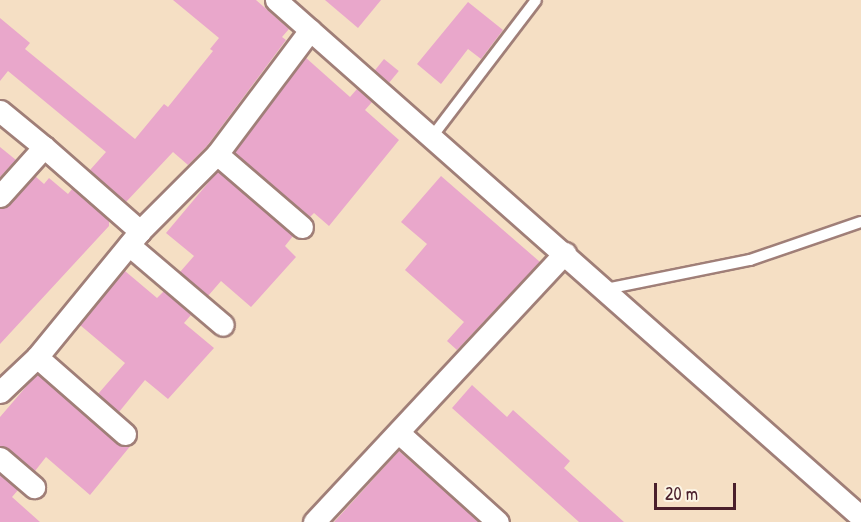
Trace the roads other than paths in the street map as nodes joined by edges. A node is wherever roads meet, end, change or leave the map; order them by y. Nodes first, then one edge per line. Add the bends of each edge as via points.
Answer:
1 (276, 0) edge
2 (536, 0) edge
3 (310, 30) junction
4 (0, 111) edge
5 (431, 138) junction
6 (44, 147) junction
7 (216, 154) junction
8 (0, 196) edge
9 (861, 222) edge
10 (302, 227) dead end
11 (135, 238) junction
12 (565, 253) junction
13 (606, 289) junction
14 (223, 325) dead end
15 (36, 357) junction
16 (0, 392) edge
17 (399, 433) junction
18 (125, 434) dead end
19 (0, 458) edge
20 (34, 487) dead end
21 (861, 517) edge
22 (318, 521) edge
23 (498, 522) edge

1 - 3 street
2 - 5 lane
3 - 5 street
3 - 7 street
4 - 6 street
5 - 12 street
6 - 8 street
6 - 11 street
7 - 10 street
7 - 11 street
9 - 13 lane via 750,260
11 - 14 street
11 - 15 street
12 - 13 street
12 - 17 street
13 - 21 street
15 - 16 street
15 - 18 street
17 - 22 street
17 - 23 street
19 - 20 street

